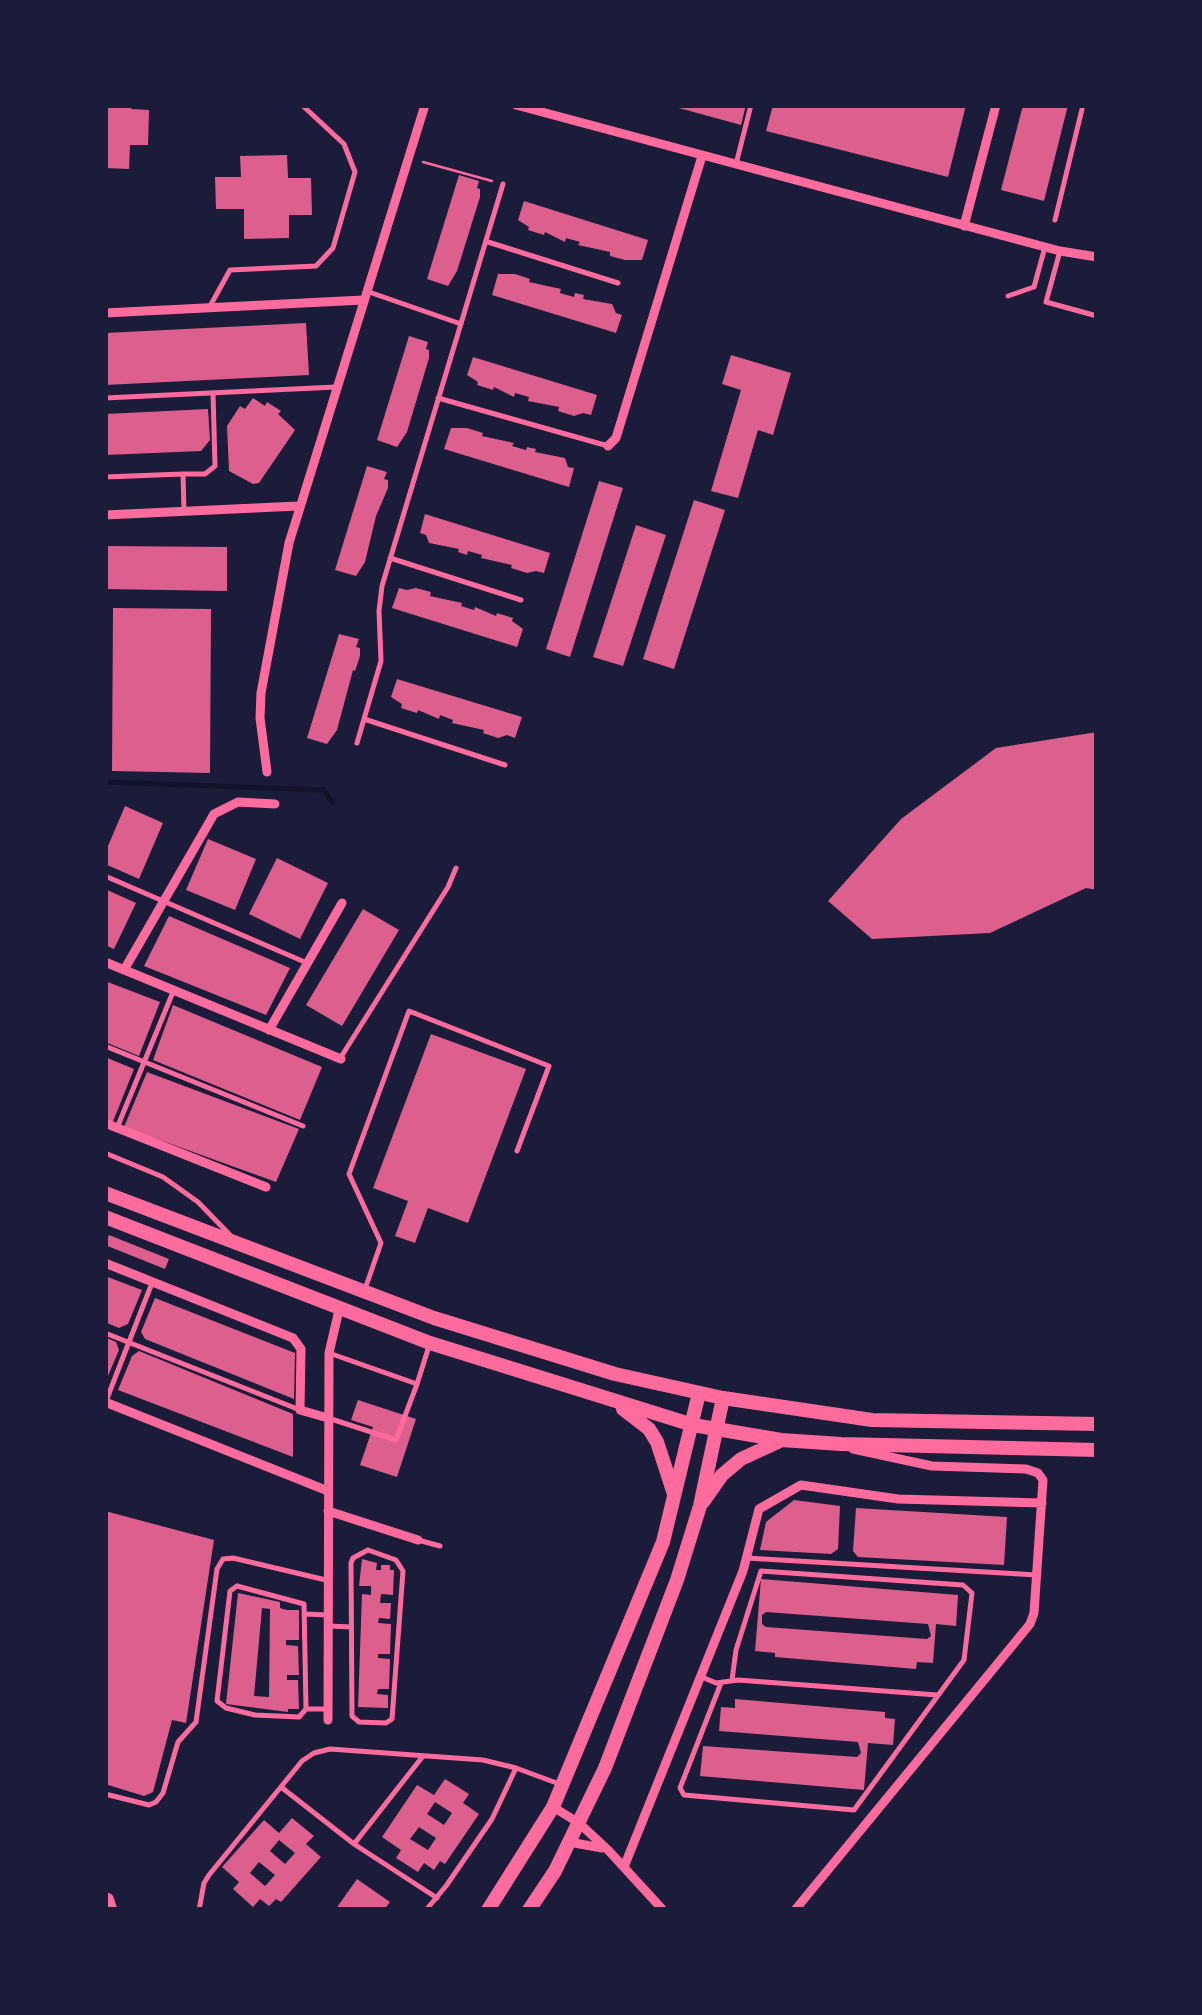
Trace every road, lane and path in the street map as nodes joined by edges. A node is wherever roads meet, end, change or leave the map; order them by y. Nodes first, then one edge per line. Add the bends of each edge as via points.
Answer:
1 (302, 105) edge
2 (424, 105) edge
3 (516, 105) edge
4 (751, 105) edge
5 (996, 105) edge
6 (1083, 105) edge
7 (702, 156) junction
8 (408, 158) junction
9 (736, 164) junction
10 (503, 184) joint
11 (1055, 220) dead end
12 (964, 226) junction
13 (487, 242) junction
14 (1045, 247) junction
15 (1060, 251) junction
16 (1097, 257) edge
17 (618, 283) dead end
18 (364, 296) junction
19 (1008, 296) dead end
20 (209, 308) junction
21 (105, 313) edge
22 (1097, 316) edge
23 (460, 324) junction
24 (336, 387) junction
25 (214, 393) junction
26 (105, 398) edge
27 (438, 398) junction
28 (608, 446) joint
29 (182, 474) junction
30 (105, 477) edge
31 (298, 506) junction
32 (184, 512) junction
33 (105, 516) edge
34 (390, 558) junction
35 (521, 600) dead end
36 (364, 719) junction
37 (356, 743) dead end
38 (505, 765) dead end
39 (267, 772) dead end
40 (274, 804) dead end
41 (456, 868) dead end
42 (105, 876) edge
43 (164, 899) junction
44 (342, 904) dead end
45 (105, 962) edge
46 (307, 963) junction
47 (124, 970) junction
48 (174, 991) junction
49 (269, 1030) junction
50 (105, 1046) edge
51 (340, 1059) joint
52 (144, 1062) junction
53 (105, 1123) edge
54 (303, 1126) dead end
55 (117, 1128) junction
56 (517, 1151) dead end
57 (105, 1154) edge
58 (266, 1187) dead end
59 (105, 1192) edge
60 (105, 1216) edge
61 (241, 1244) junction
62 (105, 1263) edge
63 (152, 1283) junction
64 (364, 1292) junction
65 (339, 1310) junction
66 (105, 1332) edge
67 (129, 1342) junction
68 (430, 1343) junction
69 (329, 1353) junction
70 (417, 1384) junction
71 (699, 1393) junction
72 (723, 1398) junction
73 (609, 1401) junction
74 (105, 1402) edge
75 (300, 1410) junction
76 (328, 1418) junction
77 (693, 1424) junction
78 (1097, 1424) edge
79 (716, 1430) junction
80 (782, 1440) junction
81 (841, 1444) junction
82 (1097, 1450) edge
83 (328, 1492) junction
84 (675, 1500) junction
85 (1042, 1503) junction
86 (700, 1506) junction
87 (328, 1512) junction
88 (418, 1540) joint
89 (440, 1546) dead end
90 (746, 1558) junction
91 (1037, 1575) junction
92 (328, 1580) junction
93 (306, 1614) junction
94 (327, 1620) junction
95 (351, 1627) junction
96 (701, 1677) junction
97 (732, 1680) junction
98 (721, 1683) junction
99 (937, 1695) junction
100 (306, 1709) junction
101 (328, 1715) joint
102 (424, 1754) junction
103 (516, 1768) junction
104 (562, 1785) junction
105 (281, 1787) junction
106 (105, 1794) edge
107 (553, 1808) junction
108 (578, 1823) junction
109 (569, 1842) junction
110 (354, 1844) junction
111 (609, 1850) junction
112 (624, 1867) junction
113 (105, 1896) edge
114 (437, 1898) junction
115 (113, 1910) edge
116 (199, 1910) edge
117 (426, 1910) edge
118 (488, 1910) edge
119 (529, 1910) edge
120 (662, 1910) edge
121 (795, 1910) edge

1 - 20 lane via 344,144 355,172 333,248 316,266 230,270
2 - 8 street
3 - 7 street
4 - 9 lane
5 - 12 street
6 - 11 lane
7 - 9 street
7 - 28 street via 616,438
8 - 10 path
8 - 18 street
9 - 12 street
10 - 13 lane
12 - 14 street
13 - 17 lane
13 - 23 lane
14 - 15 street
14 - 19 lane via 1034,287
15 - 16 street
15 - 22 lane via 1046,302
18 - 20 street
18 - 23 lane
18 - 24 street
20 - 21 street
23 - 27 lane
24 - 25 lane
24 - 31 street
25 - 26 lane
25 - 29 lane via 215,466 205,474
27 - 28 lane
27 - 34 lane
29 - 30 lane
29 - 32 lane
31 - 32 street
31 - 39 street via 261,693
32 - 33 street
34 - 35 lane
34 - 36 lane via 379,611 380,662
36 - 37 lane
36 - 38 lane
40 - 43 street via 238,802 214,814
41 - 51 lane
42 - 43 lane
43 - 46 lane
43 - 47 street
44 - 46 street
45 - 47 street
46 - 49 street
47 - 48 street
48 - 49 street
48 - 52 lane
49 - 51 street
50 - 52 lane
52 - 54 lane
52 - 55 lane
53 - 55 street
55 - 58 street
56 - 64 lane via 549,1066 409,1011 349,1174 381,1243
57 - 61 lane via 163,1177
59 - 61 main road
60 - 65 main road
61 - 64 main road
62 - 63 street
63 - 67 lane
63 - 75 street via 299,1343
64 - 71 main road via 615,1374
65 - 68 main road
65 - 69 street
66 - 67 lane
67 - 74 lane
67 - 75 lane
68 - 70 lane
68 - 73 main road
69 - 70 lane
69 - 76 street
70 - 76 lane via 396,1440
71 - 72 main road
71 - 77 main road
72 - 78 main road via 872,1420
72 - 79 main road
73 - 77 main road
73 - 84 main road via 657,1442
74 - 83 street
75 - 76 street
76 - 83 street
77 - 79 main road
77 - 84 main road
79 - 80 main road
79 - 86 main road
80 - 81 main road
80 - 86 main road via 741,1459
81 - 82 main road
81 - 85 street via 932,1466 1026,1469 1043,1480
83 - 87 street
84 - 104 main road
85 - 90 street via 898,1499 800,1485 759,1509
85 - 91 street
86 - 108 main road via 605,1768
87 - 88 street
87 - 92 street
88 - 89 lane
90 - 91 lane
90 - 96 street
91 - 121 street via 1030,1624
92 - 94 street
92 - 106 lane via 223,1559 196,1722 178,1742 163,1793 150,1805
93 - 94 lane
93 - 100 lane
93 - 100 lane via 298,1600 232,1587 217,1701 255,1715 299,1717
94 - 95 lane
94 - 101 street
95 - 95 lane via 353,1558 368,1550 396,1560 402,1570 392,1718 386,1723 352,1716
96 - 98 lane
96 - 112 street
97 - 98 lane
97 - 99 lane
97 - 99 lane via 761,1572 963,1585 972,1594 967,1654
98 - 99 lane via 680,1788 684,1795 847,1811 858,1807
100 - 101 lane
102 - 103 lane
102 - 105 lane via 330,1749 302,1761
102 - 110 lane
103 - 104 lane
103 - 114 lane via 492,1818
104 - 107 main road
105 - 110 lane
105 - 116 lane via 204,1883
107 - 108 street
107 - 118 main road
108 - 109 main road
108 - 111 street
109 - 111 street
109 - 119 main road
110 - 114 lane
111 - 112 street
112 - 120 street
113 - 115 street
114 - 117 lane

